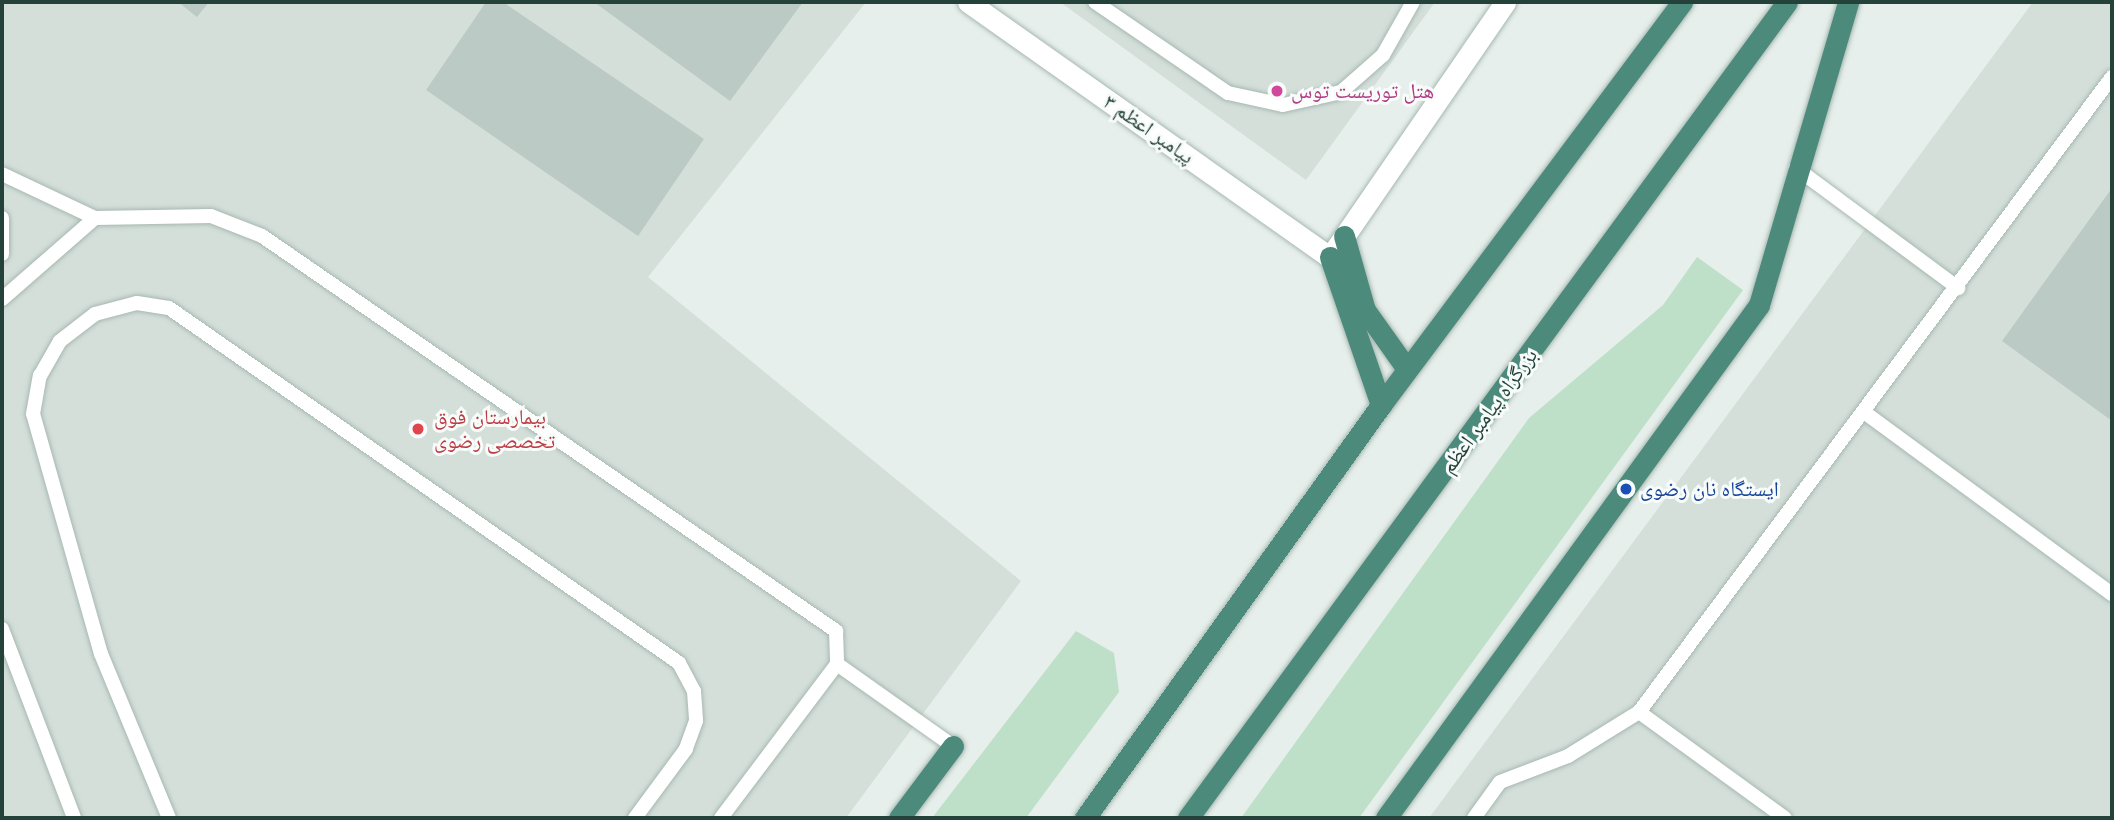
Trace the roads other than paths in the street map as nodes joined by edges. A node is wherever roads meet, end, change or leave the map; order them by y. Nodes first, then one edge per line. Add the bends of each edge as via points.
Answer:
1 (968, 2) edge
2 (1095, 2) edge
3 (1413, 2) edge
4 (1506, 2) edge
5 (1682, 2) edge
6 (1787, 2) edge
7 (1848, 2) edge
8 (2112, 77) edge
9 (1796, 167) junction
10 (2, 174) edge
11 (2, 218) edge
12 (95, 218) junction
13 (1344, 236) junction
14 (2, 254) edge
15 (1329, 257) junction
16 (1958, 288) junction
17 (2, 299) edge
18 (1407, 369) junction
19 (1381, 405) junction
20 (1864, 412) junction
21 (2112, 594) edge
22 (2, 629) edge
23 (837, 664) junction
24 (1639, 712) junction
25 (953, 746) joint
26 (1110, 788) junction
27 (74, 818) edge
28 (169, 818) edge
29 (635, 818) edge
30 (722, 818) edge
31 (899, 818) edge
32 (1072, 818) edge
33 (1085, 818) edge
34 (1188, 818) edge
35 (1386, 818) edge
36 (1474, 818) edge
37 (1785, 818) edge

1 - 15 street, پیامبر اعظم ۳
2 - 3 lane via 1228,93 1283,105 1341,92 1383,55
4 - 13 street
5 - 18 highway
6 - 34 highway, بزرگراه پیامبر اعظم
7 - 9 highway
8 - 16 lane
9 - 16 lane
9 - 35 highway via 1759,305
10 - 12 lane
11 - 14 lane
12 - 17 lane
12 - 23 lane via 211,216 262,236 836,631
13 - 15 street
13 - 18 highway via 1365,310
15 - 19 highway
16 - 20 lane
18 - 19 highway
19 - 26 highway
20 - 21 lane
20 - 24 lane
22 - 27 lane
23 - 25 lane
23 - 30 lane
24 - 36 lane via 1568,755 1500,782
24 - 37 lane
25 - 31 highway
26 - 32 highway
26 - 33 highway
28 - 29 lane via 101,654 33,414 40,376 60,341 95,314 137,303 169,308 679,663 694,691 696,721 686,749

